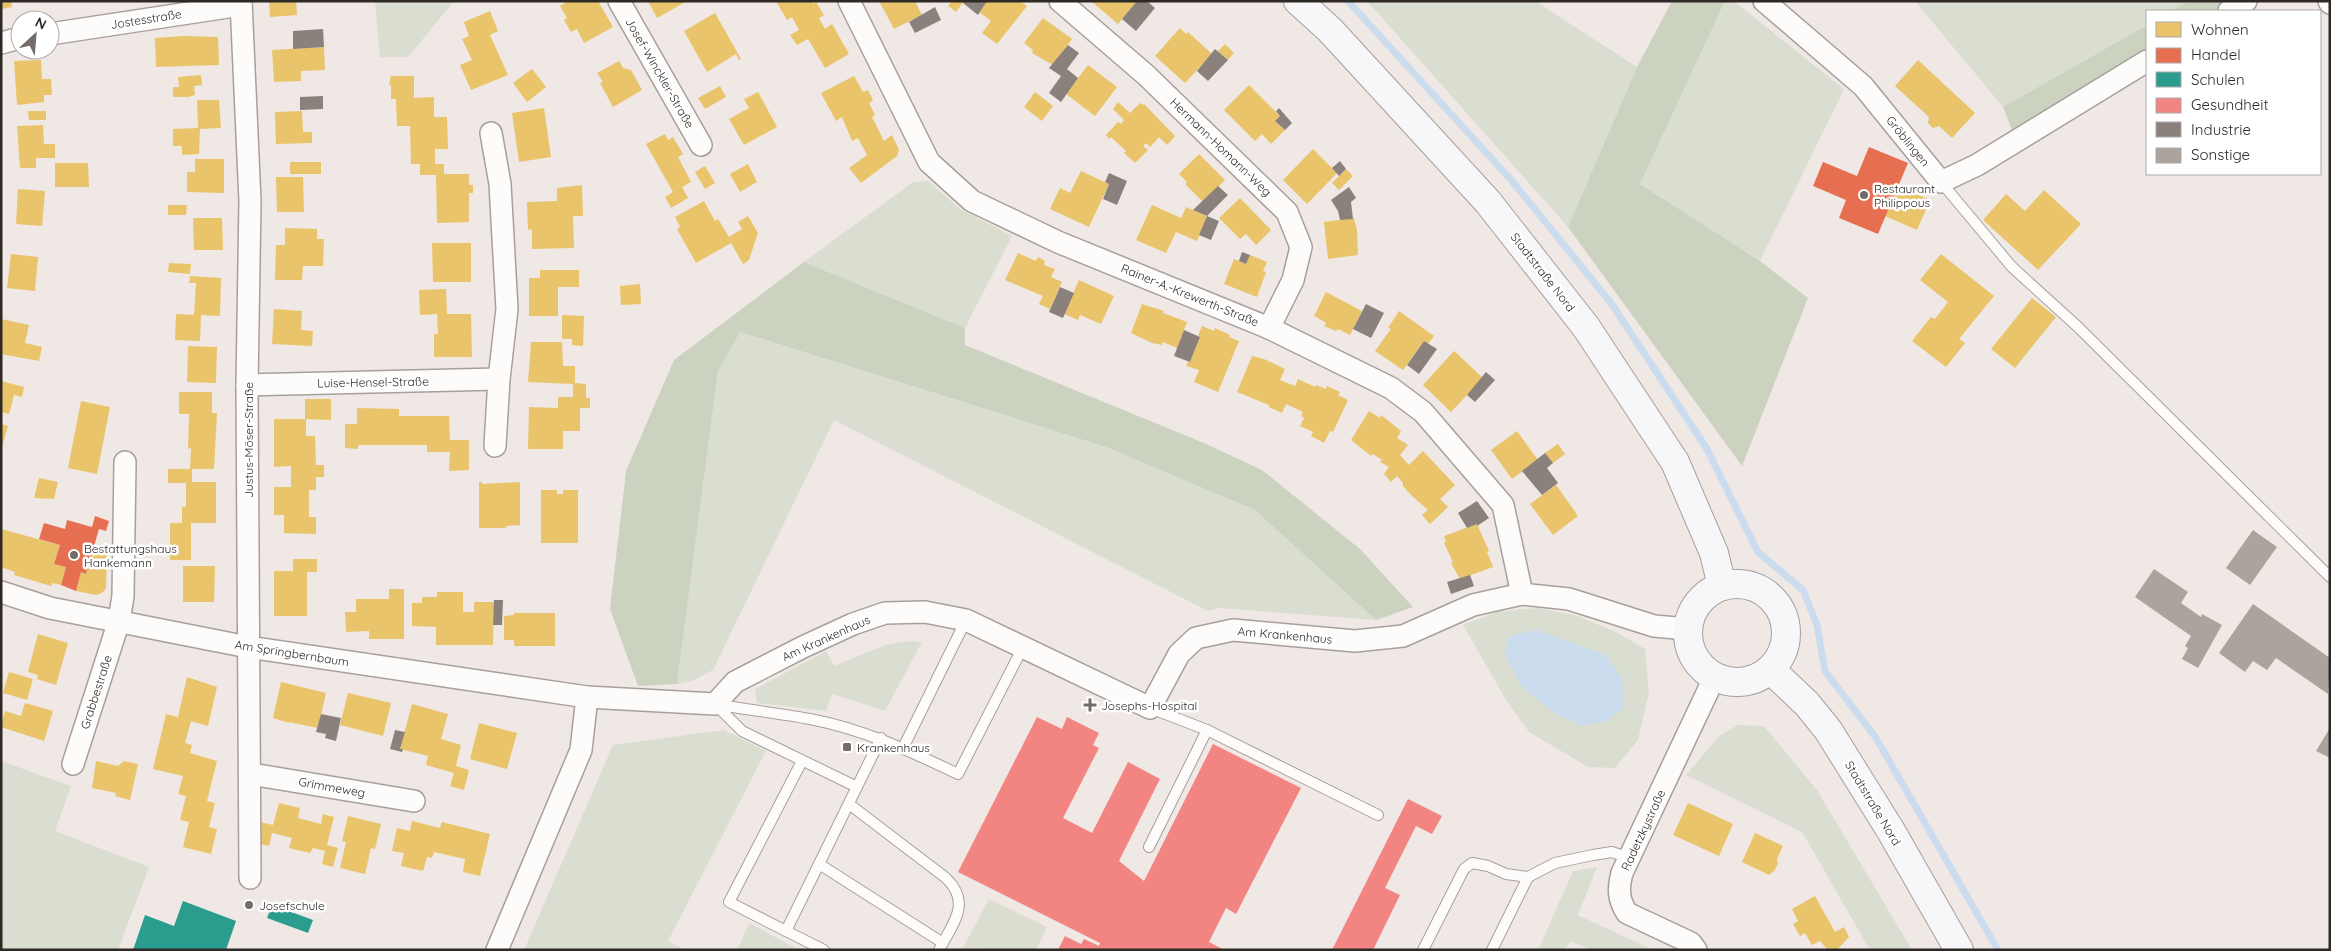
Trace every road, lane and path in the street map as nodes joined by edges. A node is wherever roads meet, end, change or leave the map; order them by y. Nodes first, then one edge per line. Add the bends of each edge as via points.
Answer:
1 (619, 1) edge
2 (849, 1) edge
3 (1060, 1) edge
4 (1298, 1) edge
5 (1764, 1) edge
6 (2246, 1) edge
7 (241, 3) edge
8 (2231, 10) edge
9 (60, 32) edge
10 (2146, 62) edge
11 (491, 133) dead end
12 (702, 145) dead end
13 (1941, 182) junction
14 (1269, 328) junction
15 (499, 379) junction
16 (247, 385) junction
17 (495, 446) dead end
18 (125, 462) dead end
19 (2330, 576) edge
20 (1722, 586) junction
21 (1, 592) edge
22 (1522, 594) junction
23 (966, 620) junction
24 (120, 621) junction
25 (1688, 629) junction
26 (248, 647) junction
27 (1023, 647) junction
28 (1770, 669) junction
29 (1715, 676) junction
30 (587, 697) junction
31 (715, 704) junction
32 (1150, 708) junction
33 (1207, 730) junction
34 (881, 738) junction
35 (904, 748) junction
36 (802, 761) junction
37 (72, 764) dead end
38 (251, 774) junction
39 (857, 787) junction
40 (414, 801) dead end
41 (849, 804) junction
42 (1378, 815) dead end
43 (1149, 847) dead end
44 (1629, 858) junction
45 (819, 864) junction
46 (1528, 877) junction
47 (250, 878) dead end
48 (786, 931) junction
49 (941, 947) edge
50 (497, 950) edge
51 (824, 950) edge
52 (1423, 950) edge
53 (1492, 950) edge
54 (1696, 950) edge
55 (1959, 950) edge

1 - 12 street, Josef-Winckler-Straße
2 - 14 street, Rainer-A.-Krewerth-Straße via 929,162 972,201 1058,242
3 - 14 street, Hermann-Homann-Weg via 1146,75 1287,212 1301,247 1294,280
4 - 20 main road, Stadtstraße Nord via 1330,30 1488,202 1586,327 1674,462 1714,553
5 - 13 street, Gröblingen via 1863,86
6 - 8 street
7 - 9 street, Jostesstraße
7 - 16 street, Justus-Möser-Straße via 250,201
10 - 13 street via 1977,165
11 - 15 street via 500,184 507,309
13 - 19 lane via 2012,267 2078,326
14 - 22 street, Rainer-A.-Krewerth-Straße via 1391,388 1424,412 1503,505
15 - 16 street, Luise-Hensel-Straße
15 - 17 street
16 - 26 street, Justus-Möser-Straße
18 - 24 street, Grabbestraße
20 - 25 main road via 1702,599
20 - 28 main road via 1742,584 1757,588 1770,596 1782,613 1785,643
21 - 24 street, Am Springbernbaum via 50,608
22 - 25 street, Am Krankenhaus via 1570,599 1654,626
22 - 32 street, Am Krankenhaus via 1473,606 1403,636 1355,641 1233,630 1196,638 1180,654
23 - 27 street, Am Krankenhaus
23 - 31 street, Am Krankenhaus via 924,612 885,613 802,647 735,682
23 - 35 lane
24 - 26 street, Am Springbernbaum
24 - 37 street, Grabbestraße
25 - 29 main road via 1696,659
26 - 30 street, Am Springbernbaum
26 - 38 street, Justus-Möser-Straße
27 - 32 street, Am Krankenhaus
27 - 35 lane via 958,774
28 - 29 main road via 1758,677 1739,682
28 - 55 main road, Stadtstraße Nord via 1807,704 1828,730
29 - 44 street, Radetzkystraße
30 - 31 street
30 - 50 street via 581,750
31 - 34 lane via 810,719
31 - 36 lane via 742,731
32 - 33 lane
33 - 42 lane
33 - 43 lane
34 - 35 lane
34 - 39 lane
36 - 39 lane
36 - 48 lane via 729,902
38 - 40 street, Grimmeweg
38 - 47 street, Justus-Möser-Straße
39 - 41 lane
41 - 45 lane
41 - 49 lane via 957,888 960,908
44 - 46 lane via 1612,852 1593,855 1556,863
44 - 54 street, Radetzkystraße via 1618,889 1627,913 1691,943
45 - 48 lane
45 - 49 lane
46 - 52 lane via 1472,863 1464,869
46 - 53 lane
48 - 51 lane

